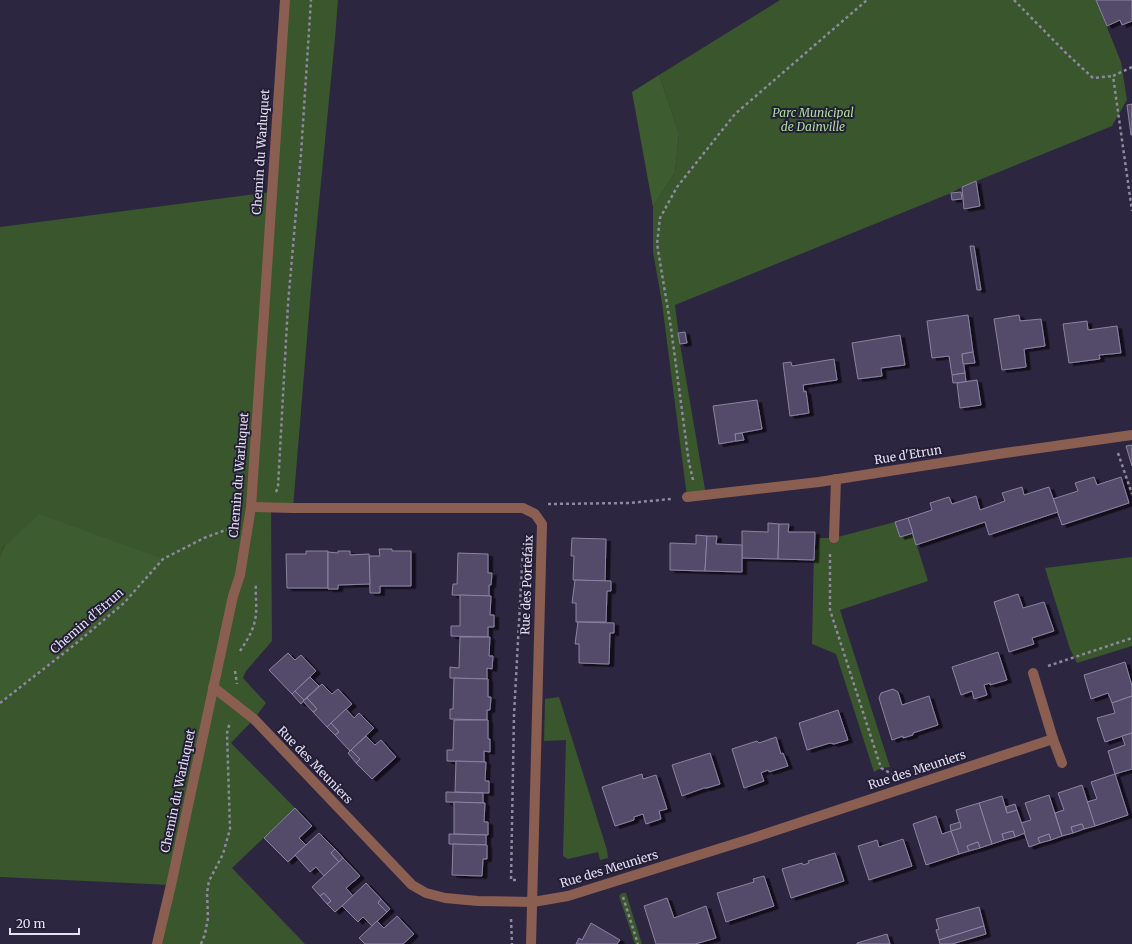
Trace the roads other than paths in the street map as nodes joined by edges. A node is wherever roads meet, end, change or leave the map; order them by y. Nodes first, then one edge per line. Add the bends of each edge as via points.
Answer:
1 (285, 0) edge
2 (1132, 436) edge
3 (836, 479) junction
4 (692, 496) road end
5 (251, 507) junction
6 (834, 538) road end
7 (1033, 673) road end
8 (213, 687) junction
9 (1053, 739) junction
10 (1062, 763) dead end
11 (533, 902) junction
12 (157, 944) edge
13 (531, 944) edge

1 - 5 street, Chemin du Warluquet
2 - 3 street, Rue d'Etrun
3 - 4 street, Rue d'Etrun
3 - 6 street
5 - 8 street, Chemin du Warluquet via 240,575
5 - 11 street, Rue des Portefaix via 523,508 535,514 542,524
7 - 9 street
8 - 11 street, Rue des Meuniers via 254,719 412,885 426,893 445,898
8 - 12 street, Chemin du Warluquet
9 - 10 street
9 - 11 street, Rue des Meuniers via 615,882 568,896
11 - 13 street, Rue des Portefaix

